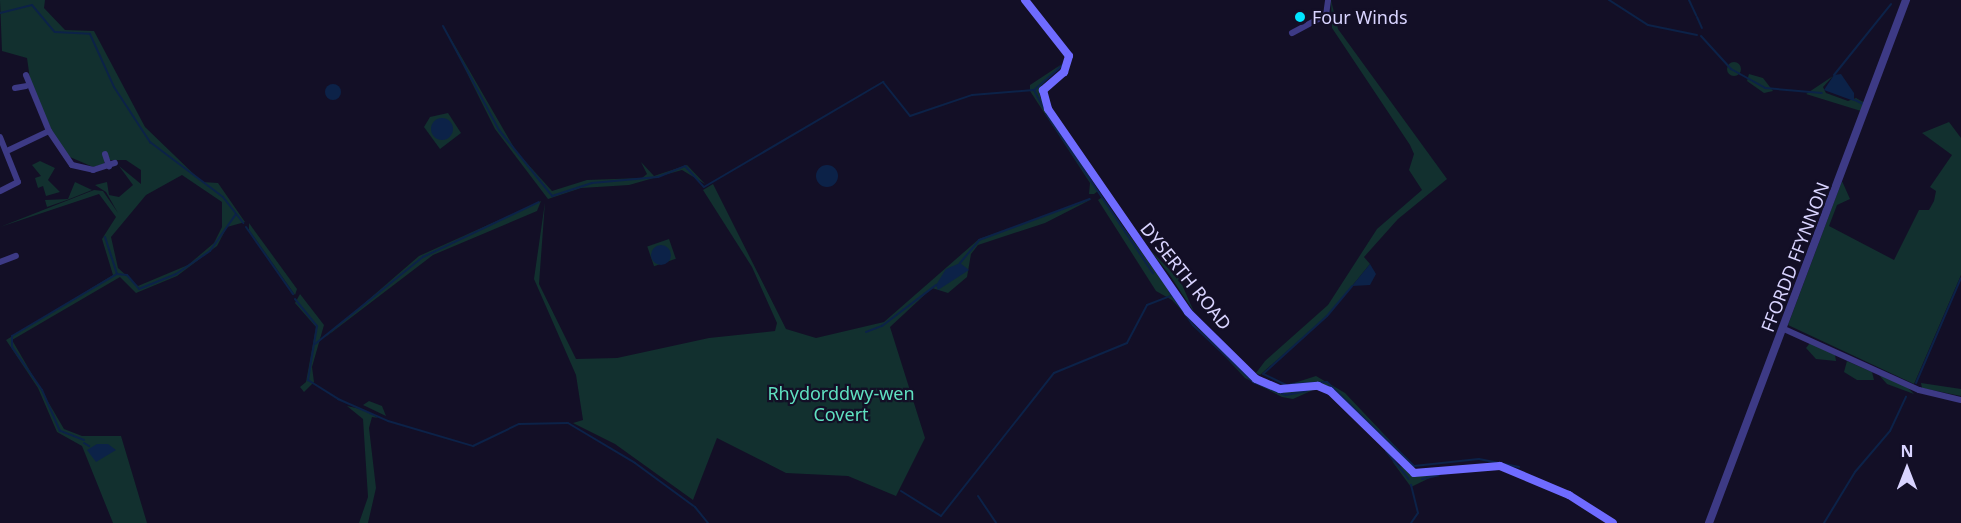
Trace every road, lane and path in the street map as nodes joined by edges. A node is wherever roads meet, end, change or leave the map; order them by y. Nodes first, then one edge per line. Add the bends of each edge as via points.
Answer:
1 (1025, 0) edge
2 (1328, 0) edge
3 (1906, 0) edge
4 (1292, 33) dead end
5 (26, 75) dead end
6 (26, 86) junction
7 (15, 88) dead end
8 (49, 131) junction
9 (0, 137) edge
10 (9, 150) junction
11 (105, 154) dead end
12 (16, 185) junction
13 (0, 191) edge
14 (21, 192) dead end
15 (16, 256) dead end
16 (8, 259) junction
17 (0, 262) edge
18 (11, 267) dead end
19 (1784, 329) junction
20 (1961, 400) edge
21 (1613, 523) edge
22 (1709, 523) edge

1 - 21 main road, DYSERTH ROAD via 1069,56 1066,68 1043,90 1048,109 1126,229 1170,281 1188,312 1256,379 1280,389 1318,386 1330,391 1413,473 1500,466 1569,495
2 - 4 street via 1326,15
3 - 19 street, FFORDD FFYNNON
5 - 6 street
6 - 7 street
6 - 8 street
8 - 10 street
8 - 11 street via 72,165 93,170 112,165
9 - 10 street
10 - 12 street
12 - 13 street
12 - 14 street
15 - 16 street
16 - 17 street
16 - 18 street
19 - 20 street via 1919,390
19 - 22 street, FFORDD FFYNNON

